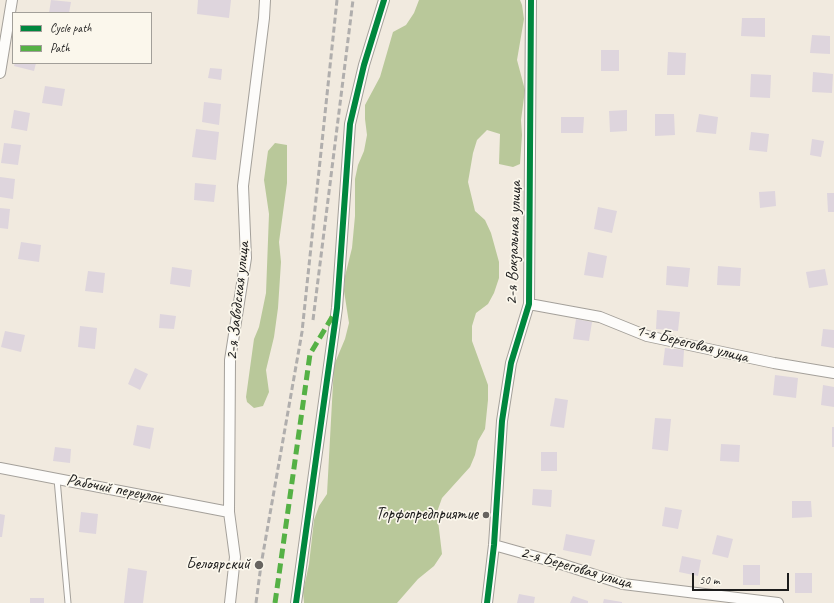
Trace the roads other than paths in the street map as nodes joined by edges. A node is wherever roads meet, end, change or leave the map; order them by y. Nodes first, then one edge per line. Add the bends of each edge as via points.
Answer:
1 (12, 0) edge
2 (265, 0) edge
3 (384, 0) edge
4 (531, 0) edge
5 (0, 73) edge
6 (529, 304) junction
7 (834, 373) edge
8 (0, 468) edge
9 (57, 478) junction
10 (229, 512) junction
11 (494, 545) junction
12 (68, 603) edge
13 (230, 603) edge
14 (296, 603) edge
15 (487, 603) edge
16 (778, 603) edge

1 - 5 street
2 - 10 street, 2-я Заводская улица via 244,186 246,258 230,360
3 - 14 street via 364,65 350,124 337,308
4 - 6 street, 2-я Вокзальная улица
6 - 7 street, 1-я Береговая улица via 600,317 647,336
6 - 11 street, 2-я Вокзальная улица via 511,363 502,421
8 - 9 street, Рабочий переулок
9 - 10 street, Рабочий переулок
9 - 12 lane
10 - 13 street, 2-я Заводская улица via 235,557
11 - 15 street, 2-я Вокзальная улица
11 - 16 street, 2-я Береговая улица via 623,584

